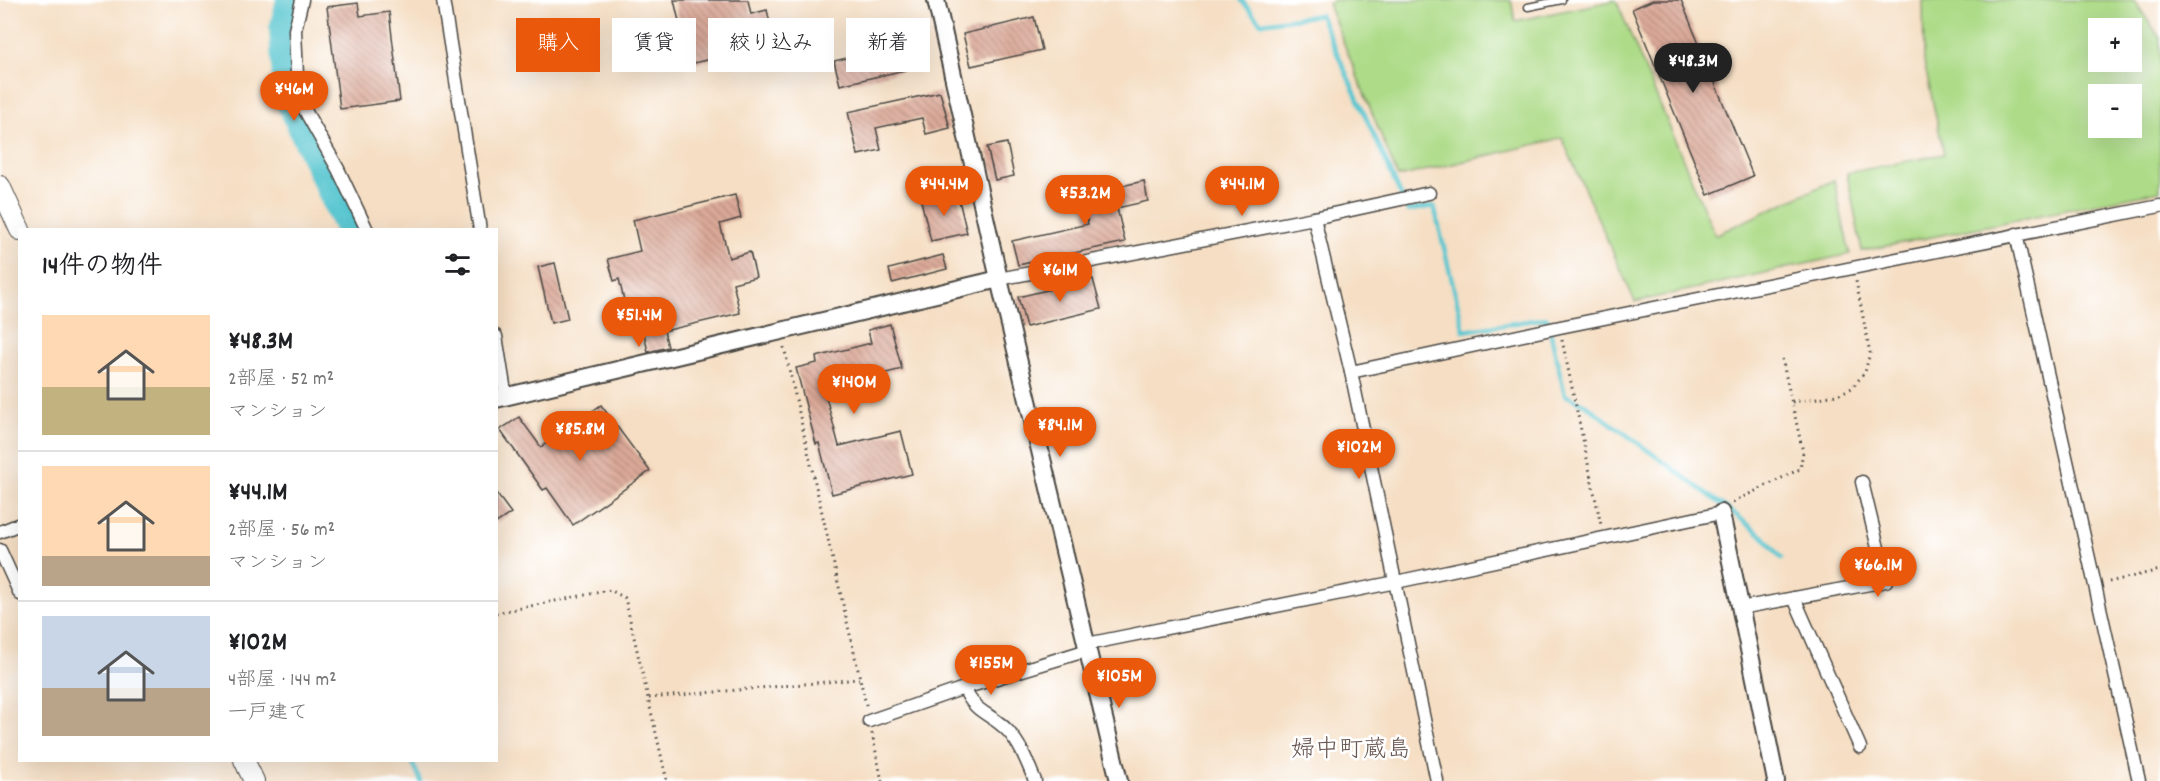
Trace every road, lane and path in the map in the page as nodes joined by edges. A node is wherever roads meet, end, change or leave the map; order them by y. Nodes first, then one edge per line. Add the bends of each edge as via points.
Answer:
1 (302, 0) edge
2 (443, 0) edge
3 (936, 0) edge
4 (1562, 0) edge
5 (1528, 7) dead end
6 (0, 186) edge
7 (1429, 193) dead end
8 (2160, 206) edge
9 (1314, 218) junction
10 (19, 228) edge
11 (366, 228) edge
12 (480, 228) edge
13 (2016, 234) junction
14 (1853, 267) junction
15 (999, 279) junction
16 (1560, 327) junction
17 (781, 333) junction
18 (1782, 359) dead end
19 (498, 361) edge
20 (1351, 372) junction
21 (501, 398) edge
22 (1792, 402) junction
23 (1862, 482) dead end
24 (1721, 513) junction
25 (18, 525) edge
26 (0, 532) edge
27 (1603, 538) junction
28 (0, 550) edge
29 (2160, 570) edge
30 (1396, 582) junction
31 (2095, 585) junction
32 (18, 590) edge
33 (1794, 598) junction
34 (1740, 608) junction
35 (498, 613) edge
36 (1087, 647) junction
37 (860, 679) junction
38 (964, 688) junction
39 (649, 698) junction
40 (869, 721) junction
41 (1860, 747) dead end
42 (245, 762) edge
43 (254, 781) edge
44 (668, 781) edge
45 (882, 781) edge
46 (1035, 781) edge
47 (1119, 781) edge
48 (1437, 781) edge
49 (1776, 781) edge
50 (2139, 781) edge

1 - 11 street via 295,30 298,98
2 - 12 street
3 - 15 street
4 - 5 lane
6 - 10 main road
7 - 9 street
8 - 13 street
9 - 15 street
9 - 20 street
13 - 14 street
13 - 31 street
14 - 16 street
14 - 22 path via 1870,353 1865,372 1852,388 1837,395
15 - 17 street
15 - 36 street
16 - 20 street
16 - 27 path
17 - 21 street
17 - 37 path
18 - 22 path
19 - 21 street
20 - 30 street
22 - 24 path via 1803,452 1800,469 1735,501
23 - 33 street via 1886,581
24 - 27 street
24 - 34 street
25 - 26 street
27 - 30 street
28 - 32 street
29 - 31 path
30 - 36 street
30 - 48 street
31 - 50 street
33 - 34 street
33 - 41 street
34 - 49 street
35 - 39 path via 610,590 625,598
36 - 38 street
36 - 47 street
37 - 39 path
37 - 40 path
38 - 40 street
38 - 46 street via 971,704 1007,730 1021,749
39 - 44 path
40 - 45 path
42 - 43 main road

